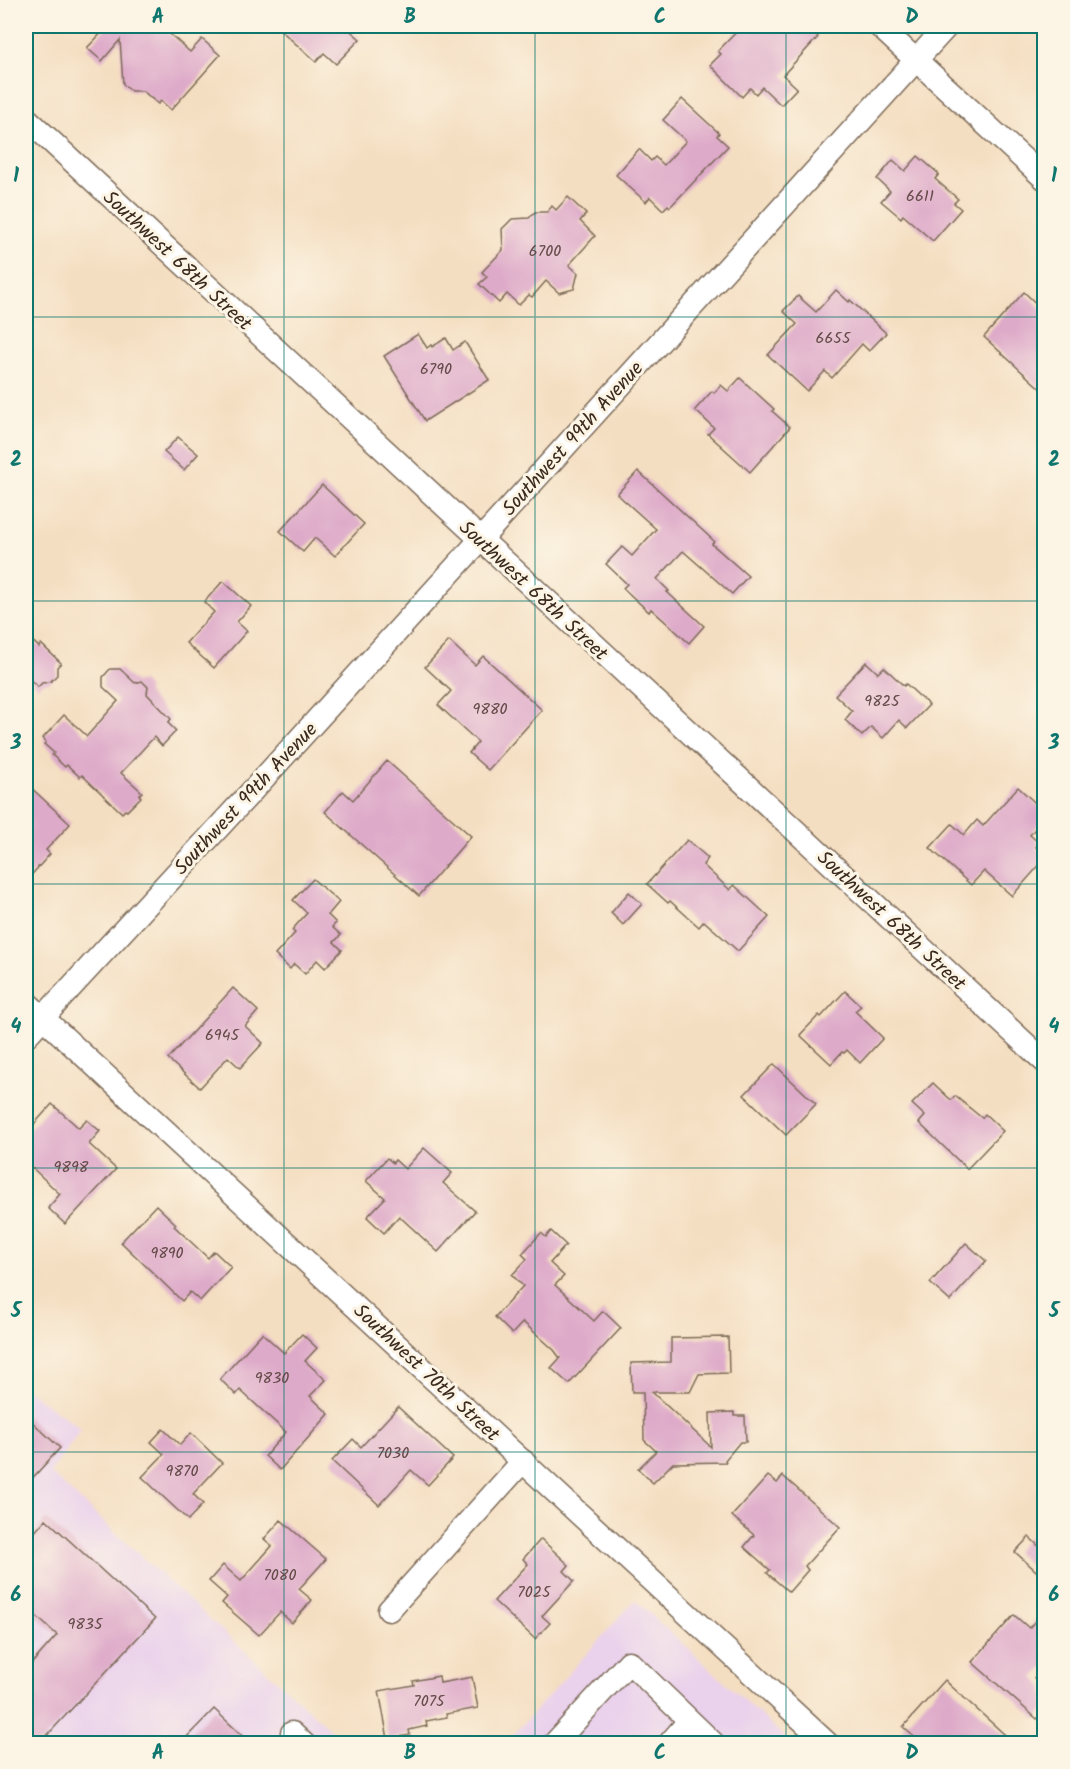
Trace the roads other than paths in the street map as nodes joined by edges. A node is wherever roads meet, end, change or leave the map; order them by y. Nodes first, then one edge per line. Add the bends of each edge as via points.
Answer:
1 (879, 26) edge
2 (947, 26) edge
3 (916, 60) junction
4 (26, 118) edge
5 (1044, 178) edge
6 (479, 540) junction
7 (26, 1002) edge
8 (42, 1017) junction
9 (26, 1036) edge
10 (1044, 1061) edge
11 (523, 1461) junction
12 (389, 1610) dead end
13 (689, 1721) junction
14 (554, 1743) edge
15 (669, 1743) edge
16 (714, 1743) edge
17 (828, 1743) edge

1 - 3 street
2 - 3 street, Southwest 99th Avenue
3 - 5 street
3 - 6 street, Southwest 99th Avenue
4 - 6 street, Southwest 68th Street
6 - 8 street, Southwest 99th Avenue
6 - 10 street, Southwest 68th Street
7 - 8 street, Southwest 70th Street
8 - 9 street, Southwest 99th Avenue
8 - 11 street, Southwest 70th Street
11 - 12 street
11 - 17 street, Southwest 70th Street
13 - 14 street via 629,1662
13 - 15 street
13 - 16 street

